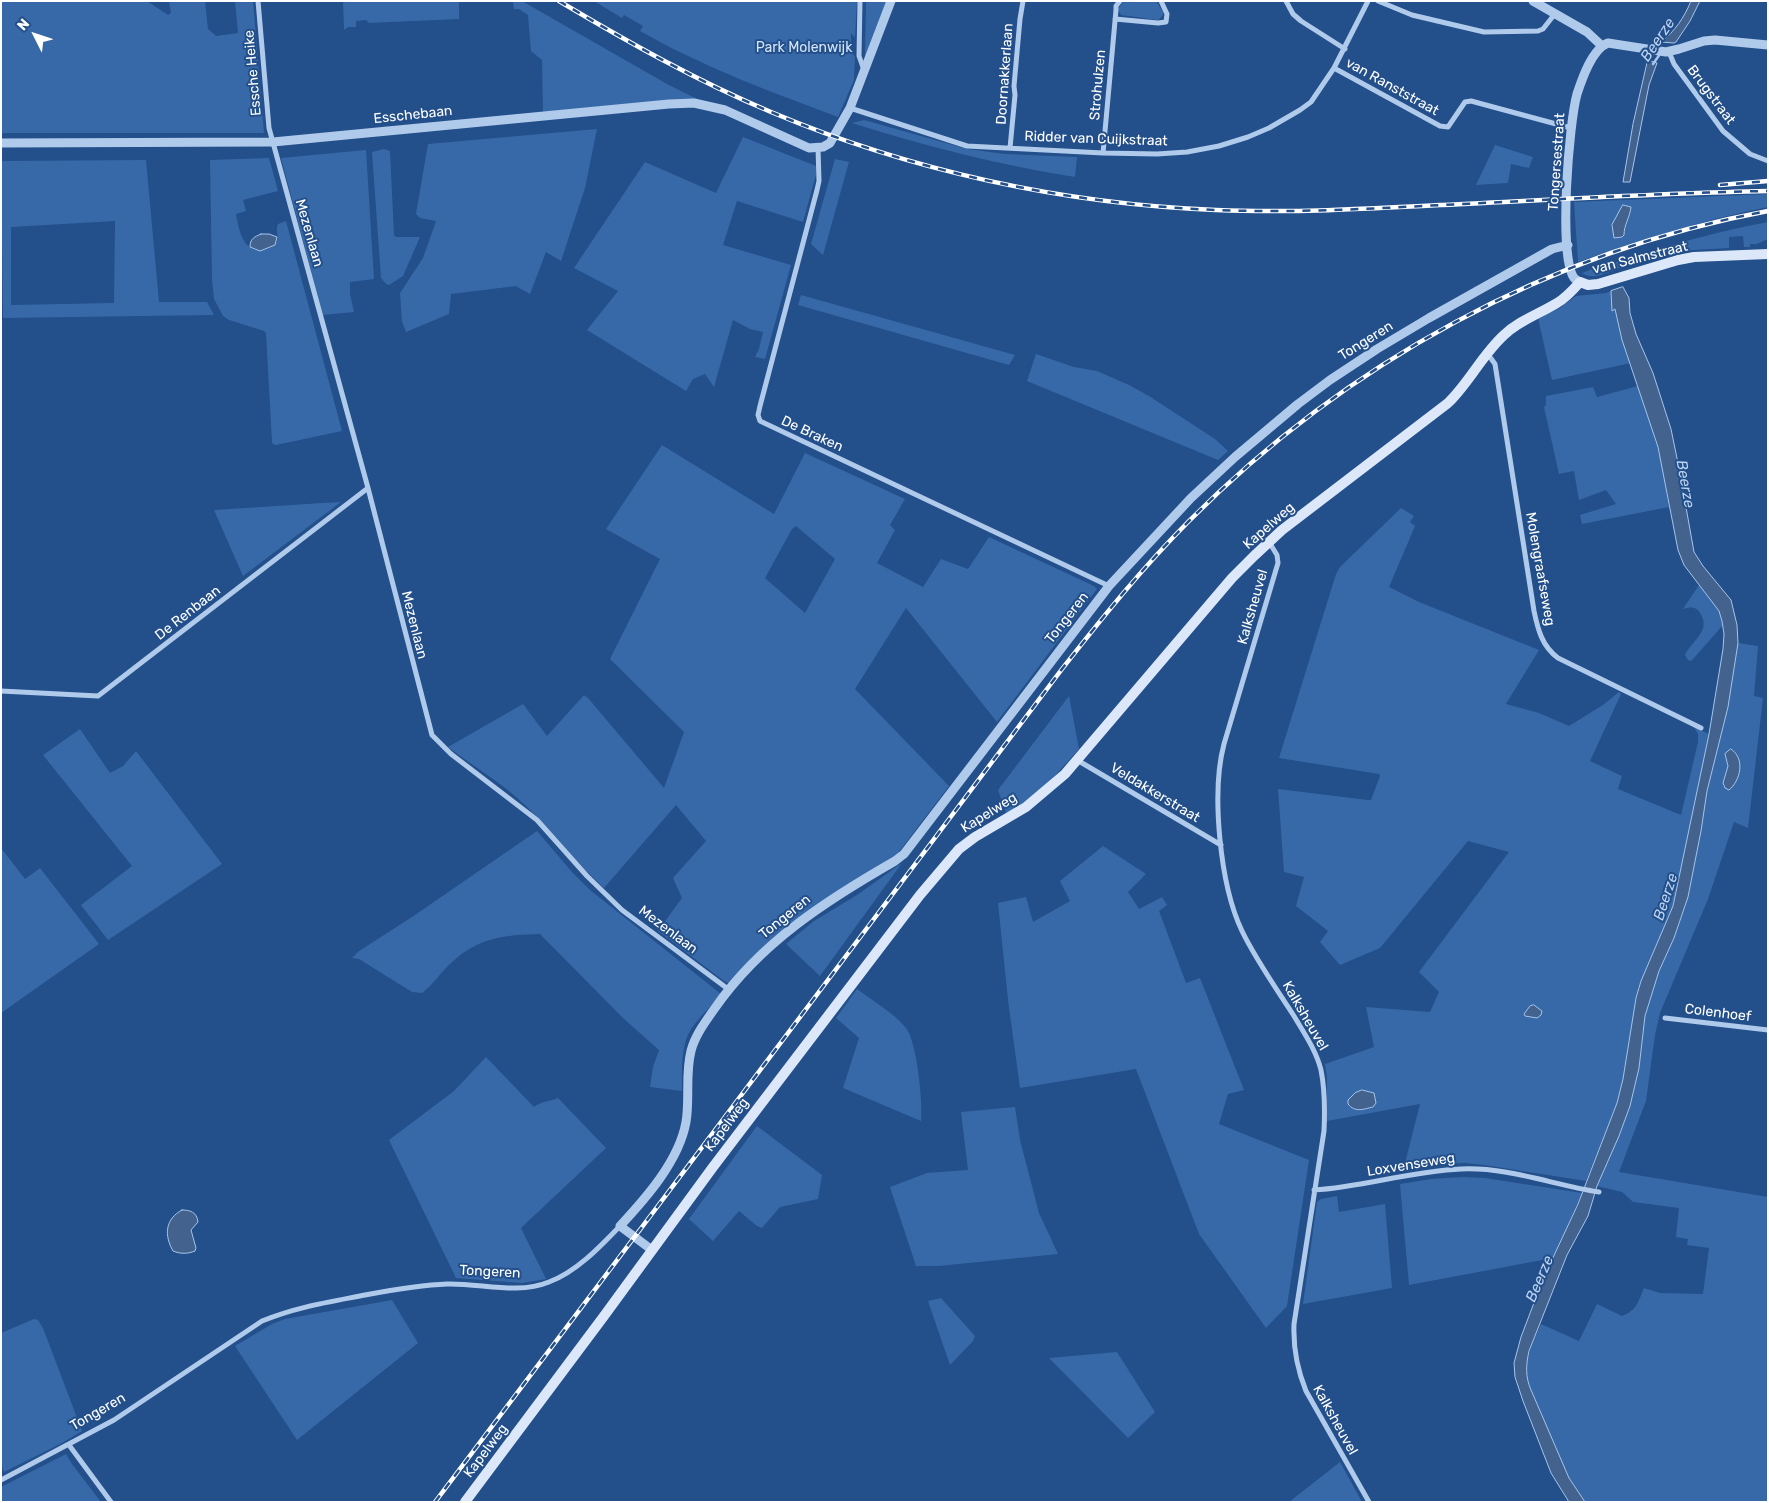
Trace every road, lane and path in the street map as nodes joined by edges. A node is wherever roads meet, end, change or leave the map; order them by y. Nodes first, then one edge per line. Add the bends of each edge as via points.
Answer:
1 (258, 1) edge
2 (860, 1) edge
3 (891, 1) edge
4 (1023, 1) edge
5 (1120, 1) edge
6 (1161, 1) edge
7 (1286, 1) edge
8 (1368, 1) edge
9 (1378, 1) edge
10 (1533, 1) edge
11 (1554, 14) junction
12 (1115, 19) junction
13 (1601, 45) junction
14 (1768, 45) edge
15 (1344, 49) junction
16 (1668, 52) junction
17 (1334, 68) junction
18 (865, 70) junction
19 (850, 108) junction
20 (1571, 128) junction
21 (273, 142) junction
22 (1, 143) edge
23 (818, 148) junction
24 (1010, 148) junction
25 (1103, 153) junction
26 (1768, 162) edge
27 (1568, 245) junction
28 (1768, 254) edge
29 (1580, 282) junction
30 (1487, 353) junction
31 (368, 488) junction
32 (1269, 542) junction
33 (1109, 586) junction
34 (1, 691) edge
35 (1701, 728) dead end
36 (1078, 760) junction
37 (1221, 845) junction
38 (728, 989) junction
39 (1665, 1018) dead end
40 (1768, 1030) edge
41 (1314, 1190) junction
42 (1598, 1192) dead end
43 (620, 1226) junction
44 (652, 1250) junction
45 (69, 1445) junction
46 (1, 1480) edge
47 (111, 1502) edge
48 (466, 1502) edge
49 (1369, 1502) edge

1 - 21 street, Essche Heike
2 - 18 street via 859,56
3 - 18 street
4 - 24 street, Doornakkerlaan
5 - 12 street, Strohulzen via 1116,6
6 - 12 street via 1167,14 1166,22
7 - 15 street via 1301,21
8 - 15 street, Ridder van Cuijkstraat
9 - 11 street via 1412,15 1484,32 1538,31
10 - 11 street
11 - 13 street via 1586,32
12 - 25 street, Strohulzen
13 - 16 street via 1617,43
13 - 20 street, Tongersestraat via 1579,89
14 - 16 street via 1715,40
15 - 17 street, Ridder van Cuijkstraat
16 - 26 street, Brugstraat via 1723,131 1750,154
17 - 20 street, van Ranststraat via 1440,126 1448,127 1465,102 1471,101
17 - 25 street, Ridder van Cuijkstraat via 1314,98 1300,110 1248,137 1187,152
18 - 19 street
19 - 23 street via 830,143
19 - 24 street, Ridder van Cuijkstraat via 967,146
20 - 27 street, Tongersestraat via 1566,190
21 - 22 street, Esschebaan
21 - 23 street, Esschebaan via 694,103 725,110 801,145
21 - 31 street, Mezenlaan
23 - 33 street, De Braken via 818,190 760,406 760,421
24 - 25 street, Ridder van Cuijkstraat
27 - 29 street, Tongersestraat via 1572,274
27 - 33 street, Tongeren via 1552,249 1429,318 1306,398 1192,498
28 - 29 main road, van Salmstraat via 1694,258 1598,284
29 - 30 main road, Kapelweg via 1556,303 1516,325
30 - 32 main road, Kapelweg via 1460,392 1448,403
30 - 35 street, Molengraafseweg via 1495,364 1534,611 1546,647 1558,658
31 - 34 street, De Renbaan via 98,696
31 - 38 street, Mezenlaan via 432,735 451,754 537,820 622,910
32 - 36 main road, Kapelweg via 1232,578
32 - 37 street, Kalksheuvel via 1278,563 1218,769
33 - 38 street, Tongeren via 904,854 819,907 786,932
36 - 37 street, Veldakkerstraat
36 - 44 main road, Kapelweg via 1026,807 975,837 951,859 904,915
37 - 41 street, Kalksheuvel via 1228,891 1242,931 1309,1040 1320,1068 1325,1106 1324,1131
38 - 43 street, Tongeren via 691,1050 686,1122 680,1146 666,1169
39 - 40 street, Colenhoef
41 - 42 street, Loxvenseweg via 1461,1169 1518,1174
41 - 49 street, Kalksheuvel via 1294,1324 1296,1364 1306,1391
43 - 44 street
43 - 45 street, Tongeren via 573,1268 550,1282 528,1288 424,1286 327,1302 262,1321 114,1420
44 - 48 main road, Kapelweg
45 - 46 street, Tongeren
45 - 47 street

